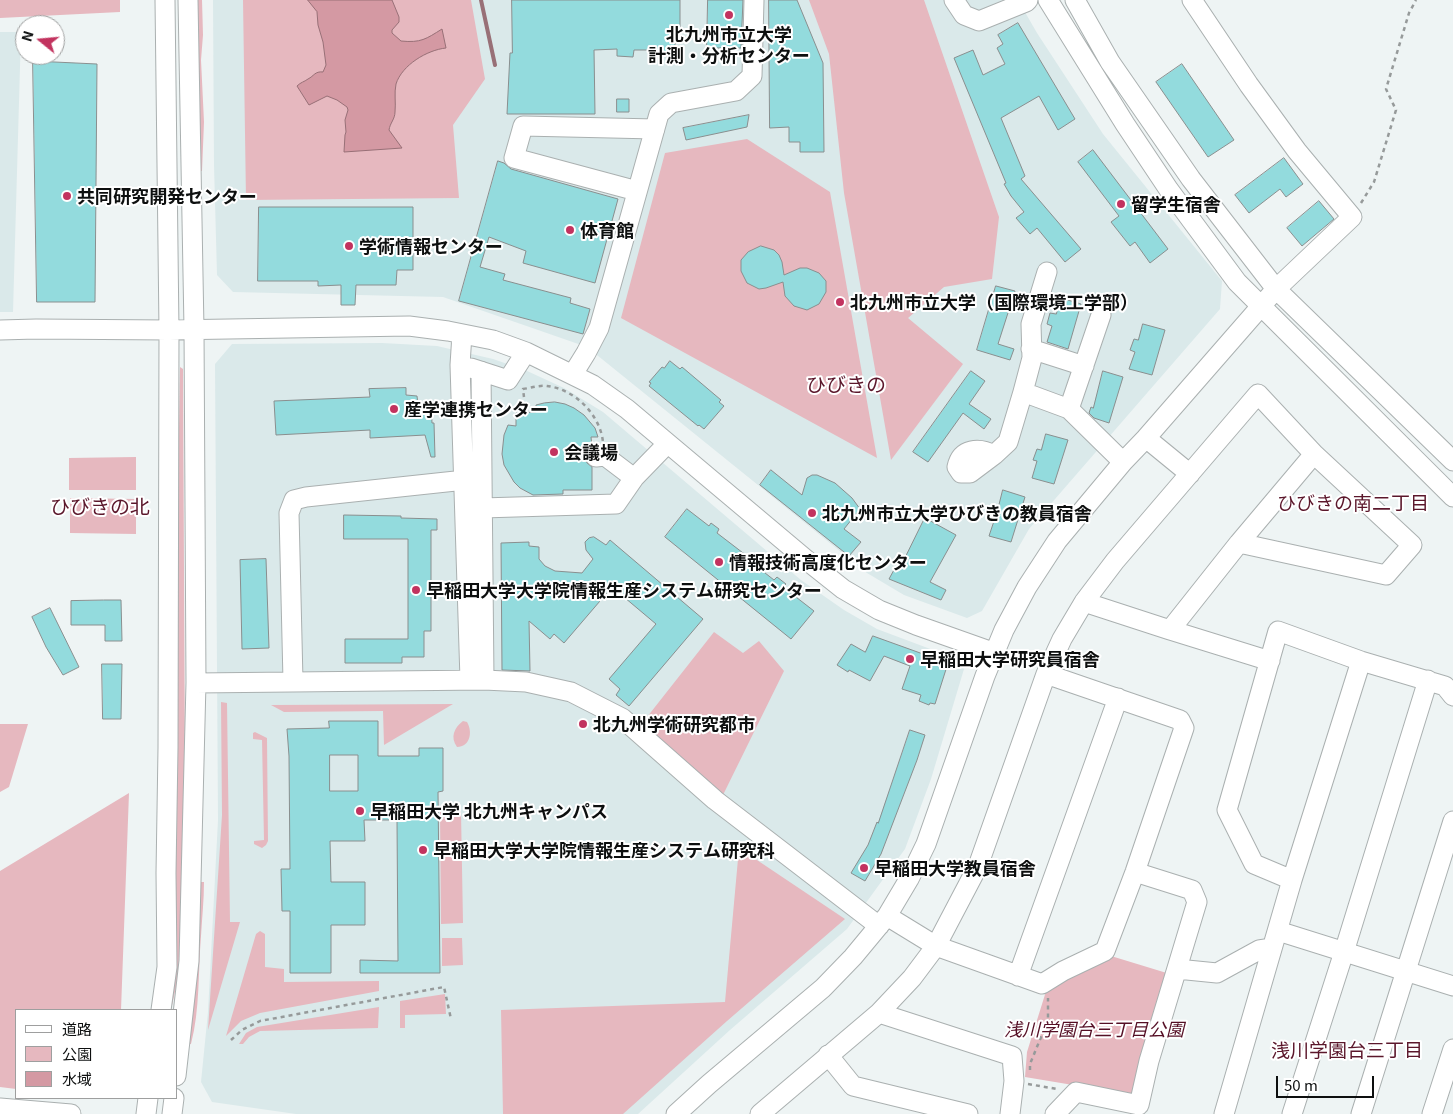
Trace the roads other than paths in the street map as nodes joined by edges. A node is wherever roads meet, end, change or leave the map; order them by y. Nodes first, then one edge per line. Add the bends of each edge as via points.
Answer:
1 (165, 0) edge
2 (188, 0) edge
3 (754, 0) edge
4 (954, 0) edge
5 (1028, 0) edge
6 (1048, 0) edge
7 (1075, 0) edge
8 (1192, 0) edge
9 (655, 129) junction
10 (637, 191) junction
11 (1047, 272) dead end
12 (1276, 289) junction
13 (1261, 306) junction
14 (1102, 315) dead end
15 (194, 329) junction
16 (0, 330) edge
17 (169, 330) junction
18 (462, 334) junction
19 (1031, 349) junction
20 (526, 352) junction
21 (460, 365) junction
22 (1084, 366) junction
23 (481, 371) junction
24 (573, 374) junction
25 (1023, 392) junction
26 (1069, 409) junction
27 (1146, 438) junction
28 (667, 444) junction
29 (1314, 454) junction
30 (994, 455) dead end
31 (600, 457) road end
32 (1453, 461) edge
33 (1123, 462) junction
34 (1190, 474) junction
35 (634, 478) junction
36 (465, 480) junction
37 (1453, 497) edge
38 (482, 508) junction
39 (1239, 543) junction
40 (1084, 602) junction
41 (1170, 630) junction
42 (995, 653) junction
43 (1361, 661) junction
44 (1270, 662) junction
45 (1046, 674) junction
46 (477, 680) junction
47 (1428, 680) junction
48 (293, 681) junction
49 (196, 683) junction
50 (1453, 696) edge
51 (1118, 698) junction
52 (1453, 821) edge
53 (1135, 872) junction
54 (1292, 880) junction
55 (883, 921) junction
56 (1275, 939) junction
57 (936, 946) junction
58 (1344, 952) junction
59 (1177, 970) junction
60 (1406, 972) junction
61 (1018, 976) junction
62 (1453, 986) edge
63 (161, 1009) edge
64 (879, 1013) junction
65 (1453, 1049) edge
66 (828, 1055) junction
67 (178, 1058) edge
68 (148, 1099) edge
69 (174, 1099) edge
70 (0, 1108) edge
71 (1138, 1110) edge
72 (681, 1112) edge
73 (71, 1114) edge
74 (146, 1114) edge
75 (172, 1114) edge
76 (760, 1114) edge
77 (968, 1114) edge
78 (1010, 1114) edge
79 (1055, 1114) edge
80 (1224, 1114) edge
81 (1292, 1114) edge
82 (1361, 1114) edge
83 (1432, 1114) edge

1 - 17 street
2 - 15 street
3 - 9 street via 752,76 736,91 670,103 659,114
4 - 5 street via 964,15 979,21
6 - 13 street via 1170,190 1237,282
7 - 12 street via 1110,62 1190,180
8 - 12 street via 1265,107 1352,217
9 - 10 street
9 - 10 street via 523,126 514,158
10 - 24 street via 599,328
11 - 19 street via 1030,324
12 - 13 street
12 - 32 street
13 - 27 street
13 - 37 street
14 - 22 street
15 - 17 street
15 - 18 street via 409,326
15 - 49 street
16 - 17 street
17 - 63 street via 167,966
18 - 20 street via 493,340
18 - 21 street
19 - 22 street
19 - 25 street via 1032,358
20 - 23 street via 508,380
20 - 24 street
21 - 23 street
21 - 36 street
22 - 26 street
23 - 38 street
24 - 28 street via 627,409
25 - 26 street
25 - 30 street via 1008,442
26 - 33 street
27 - 33 street
27 - 34 street
28 - 35 street
28 - 42 street via 843,588 879,610
29 - 34 street via 1258,394
29 - 39 street
29 - 39 street via 1412,545 1386,575
31 - 35 street
33 - 42 street via 1057,541 1027,587
34 - 40 street
35 - 38 street via 616,504
36 - 46 street
36 - 48 street via 294,500 290,513
38 - 46 street
39 - 41 street
40 - 41 street
40 - 45 street
41 - 44 street
42 - 55 street via 926,844
43 - 44 street via 1278,631
43 - 47 street
43 - 54 street
44 - 54 street via 1227,810 1254,864
45 - 51 street
45 - 57 street via 978,866
46 - 48 street
46 - 55 street via 526,682 571,692 622,718 715,800
47 - 50 street via 1445,686
47 - 58 street
48 - 49 street
49 - 67 street via 189,962
51 - 53 street via 1180,720 1184,728
51 - 61 street
52 - 60 street
53 - 59 street via 1192,890 1197,902
53 - 61 street via 1105,951 1042,984
54 - 56 street
55 - 57 street
55 - 72 street via 823,988
56 - 58 street
56 - 59 street via 1218,972
56 - 80 street
57 - 61 street
57 - 64 street
58 - 60 street
58 - 81 street
59 - 71 street via 1148,1061
60 - 62 street
60 - 82 street
64 - 66 street
64 - 78 street via 1012,1056 1022,1077
65 - 83 street
66 - 76 street
66 - 77 street via 853,1086
68 - 74 street
69 - 75 street
70 - 73 street
71 - 79 street via 1076,1092

